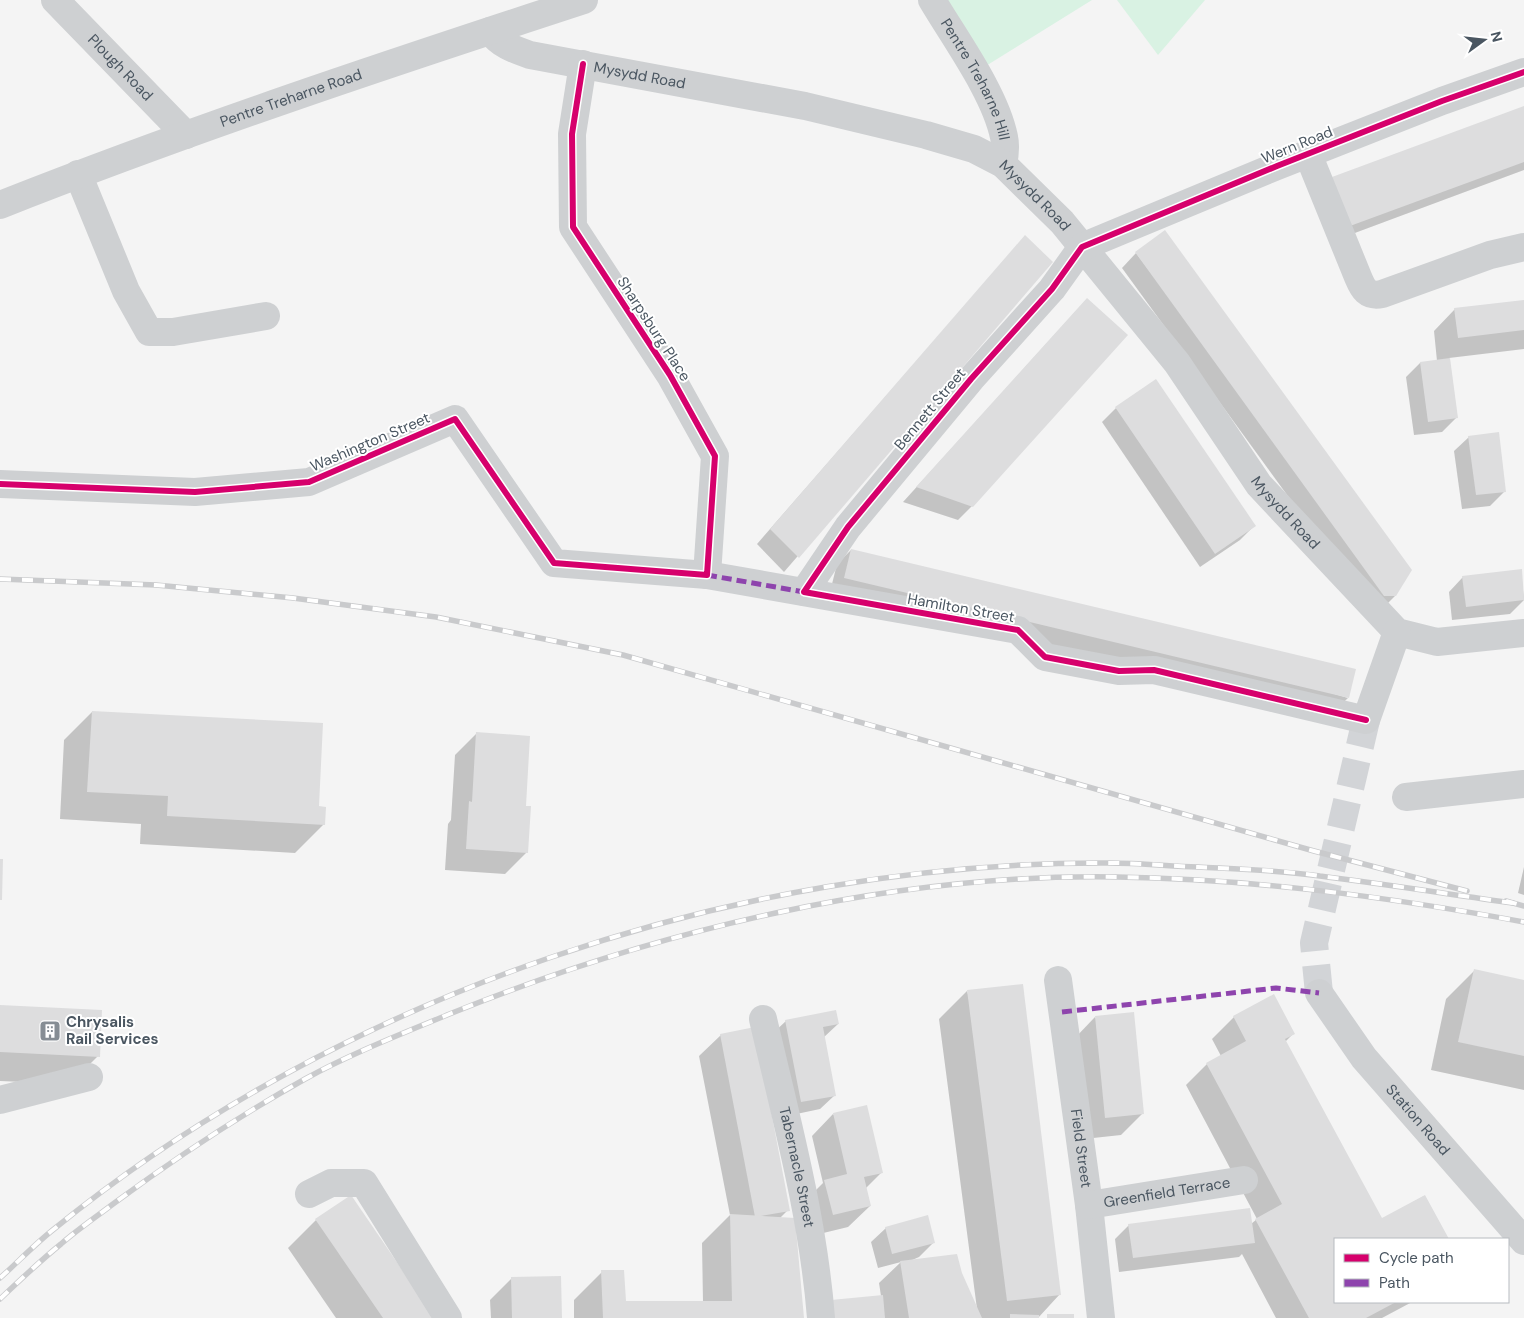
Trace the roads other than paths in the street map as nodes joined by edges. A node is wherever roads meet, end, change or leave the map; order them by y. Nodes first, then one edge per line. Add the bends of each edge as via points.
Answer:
1 (55, 0) edge
2 (584, 0) edge
3 (932, 0) edge
4 (490, 31) junction
5 (583, 64) junction
6 (1524, 72) edge
7 (186, 135) junction
8 (1308, 154) junction
9 (1003, 164) junction
10 (78, 174) junction
11 (0, 205) edge
12 (1082, 247) junction
13 (1524, 247) edge
14 (266, 316) dead end
15 (0, 484) edge
16 (707, 576) junction
17 (804, 592) junction
18 (1397, 632) junction
19 (1524, 633) edge
20 (1524, 784) edge
21 (1406, 797) dead end
22 (1058, 980) dead end
23 (1319, 993) tunnel mouth
24 (762, 1019) dead end
25 (88, 1077) dead end
26 (0, 1100) edge
27 (1244, 1180) dead end
28 (309, 1194) dead end
29 (1090, 1205) junction
30 (1524, 1241) edge
31 (448, 1318) edge
32 (821, 1318) edge
33 (1101, 1318) edge

1 - 7 street, Plough Road
2 - 4 street, Pentre Treharne Road
3 - 9 street, Pentre Treharne Hill via 975,71 998,118 1004,137
4 - 5 street, Mysydd Road via 497,40 530,55
4 - 7 street, Pentre Treharne Road
5 - 9 street, Mysydd Road via 805,106 974,149
5 - 16 street, Sharpsburg Place via 572,134 573,227 670,375 715,456
6 - 8 street, Wern Road
7 - 10 street, Pentre Treharne Road
8 - 12 street, Wern Road
8 - 13 street via 1358,277 1369,294 1382,294 1490,255
9 - 12 street, Mysydd Road via 1046,205
10 - 11 street, Pentre Treharne Road
10 - 14 street via 126,291 149,332 173,332
12 - 17 street, Bennett Street via 1052,289 971,379 848,527
12 - 18 street, Mysydd Road via 1177,363 1259,485
15 - 16 street, Washington Street via 195,492 309,482 455,419 554,563
16 - 17 street, Hamilton Street
17 - 18 street, Hamilton Street via 1018,630 1045,657 1119,671 1154,670 1366,720
18 - 19 street via 1437,642
20 - 21 street
22 - 29 street, Field Street
23 - 30 street, Station Road via 1364,1058
24 - 32 street, Tabernacle Street via 805,1195
25 - 26 street
27 - 29 street, Greenfield Terrace
28 - 31 street via 331,1182 364,1183
29 - 33 street, Field Street

